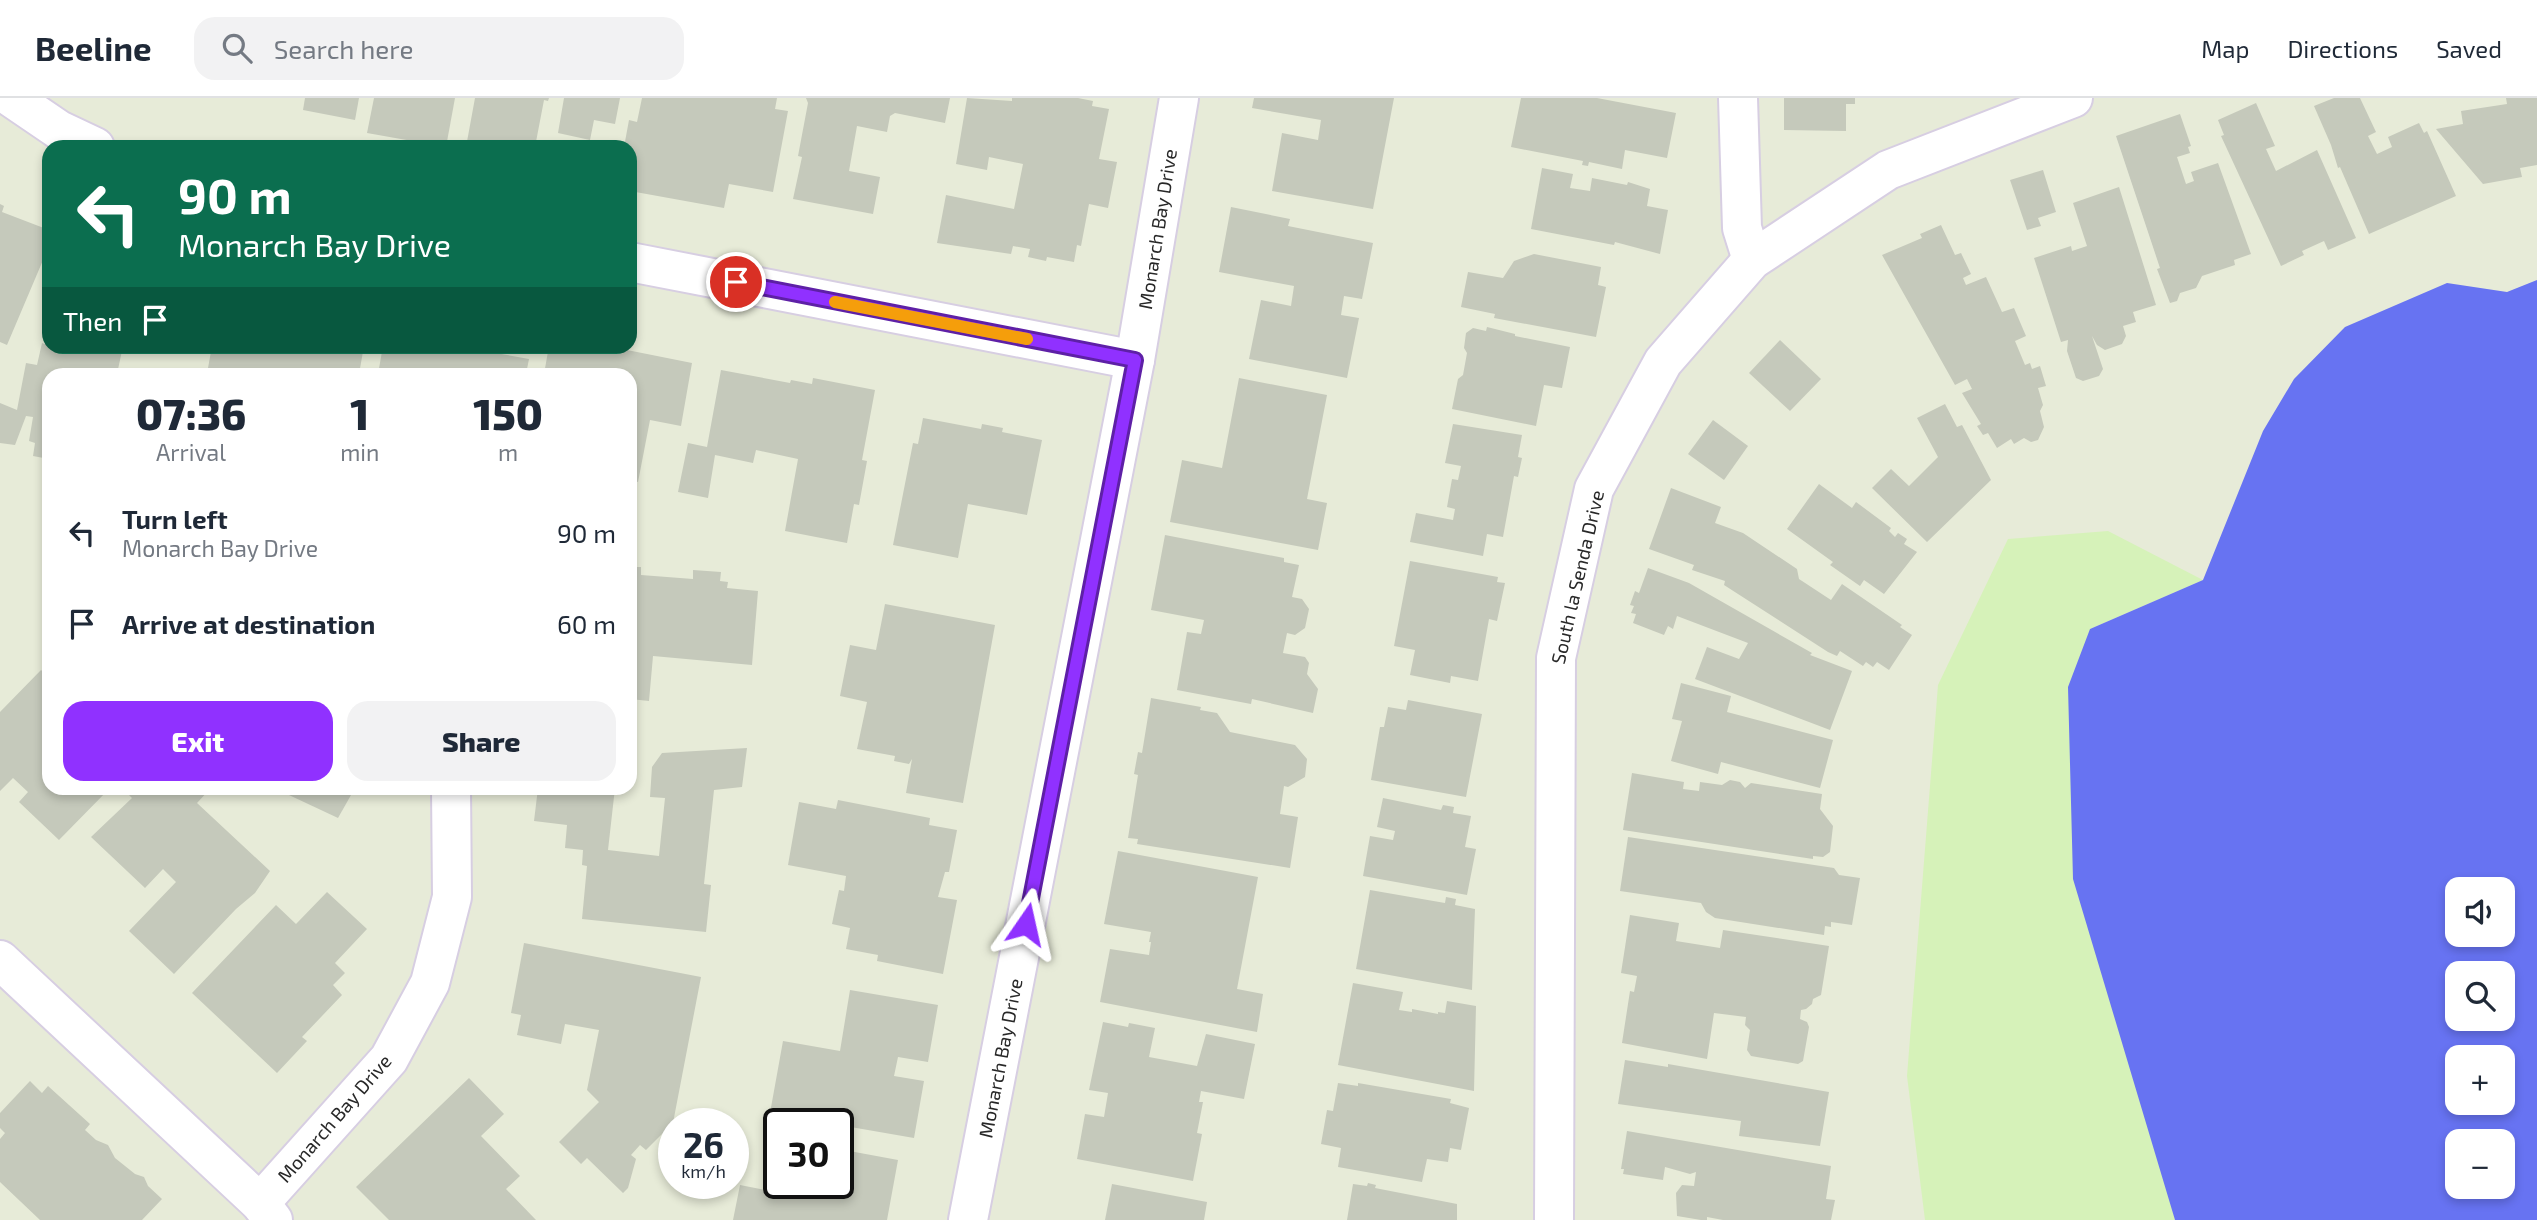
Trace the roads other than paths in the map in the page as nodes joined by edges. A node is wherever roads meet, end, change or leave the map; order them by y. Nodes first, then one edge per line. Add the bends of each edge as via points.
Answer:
1 (12, 98) edge
2 (1179, 98) edge
3 (1738, 98) edge
4 (2073, 98) edge
5 (80, 140) edge
6 (1752, 260) junction
7 (637, 263) edge
8 (1135, 360) junction
9 (451, 795) edge
10 (0, 960) edge
11 (266, 1211) edge
12 (968, 1220) edge
13 (1554, 1220) edge

1 - 5 street
2 - 8 street, Monarch Bay Drive
3 - 6 street via 1742,228
4 - 6 street, South la Senda Drive via 1888,170
6 - 13 street, South la Senda Drive via 1663,362 1594,489 1556,659
7 - 8 street
8 - 12 street, Monarch Bay Drive
9 - 11 street, Monarch Bay Drive via 452,897 430,983 389,1059
10 - 11 street, Monarch Bay Drive

